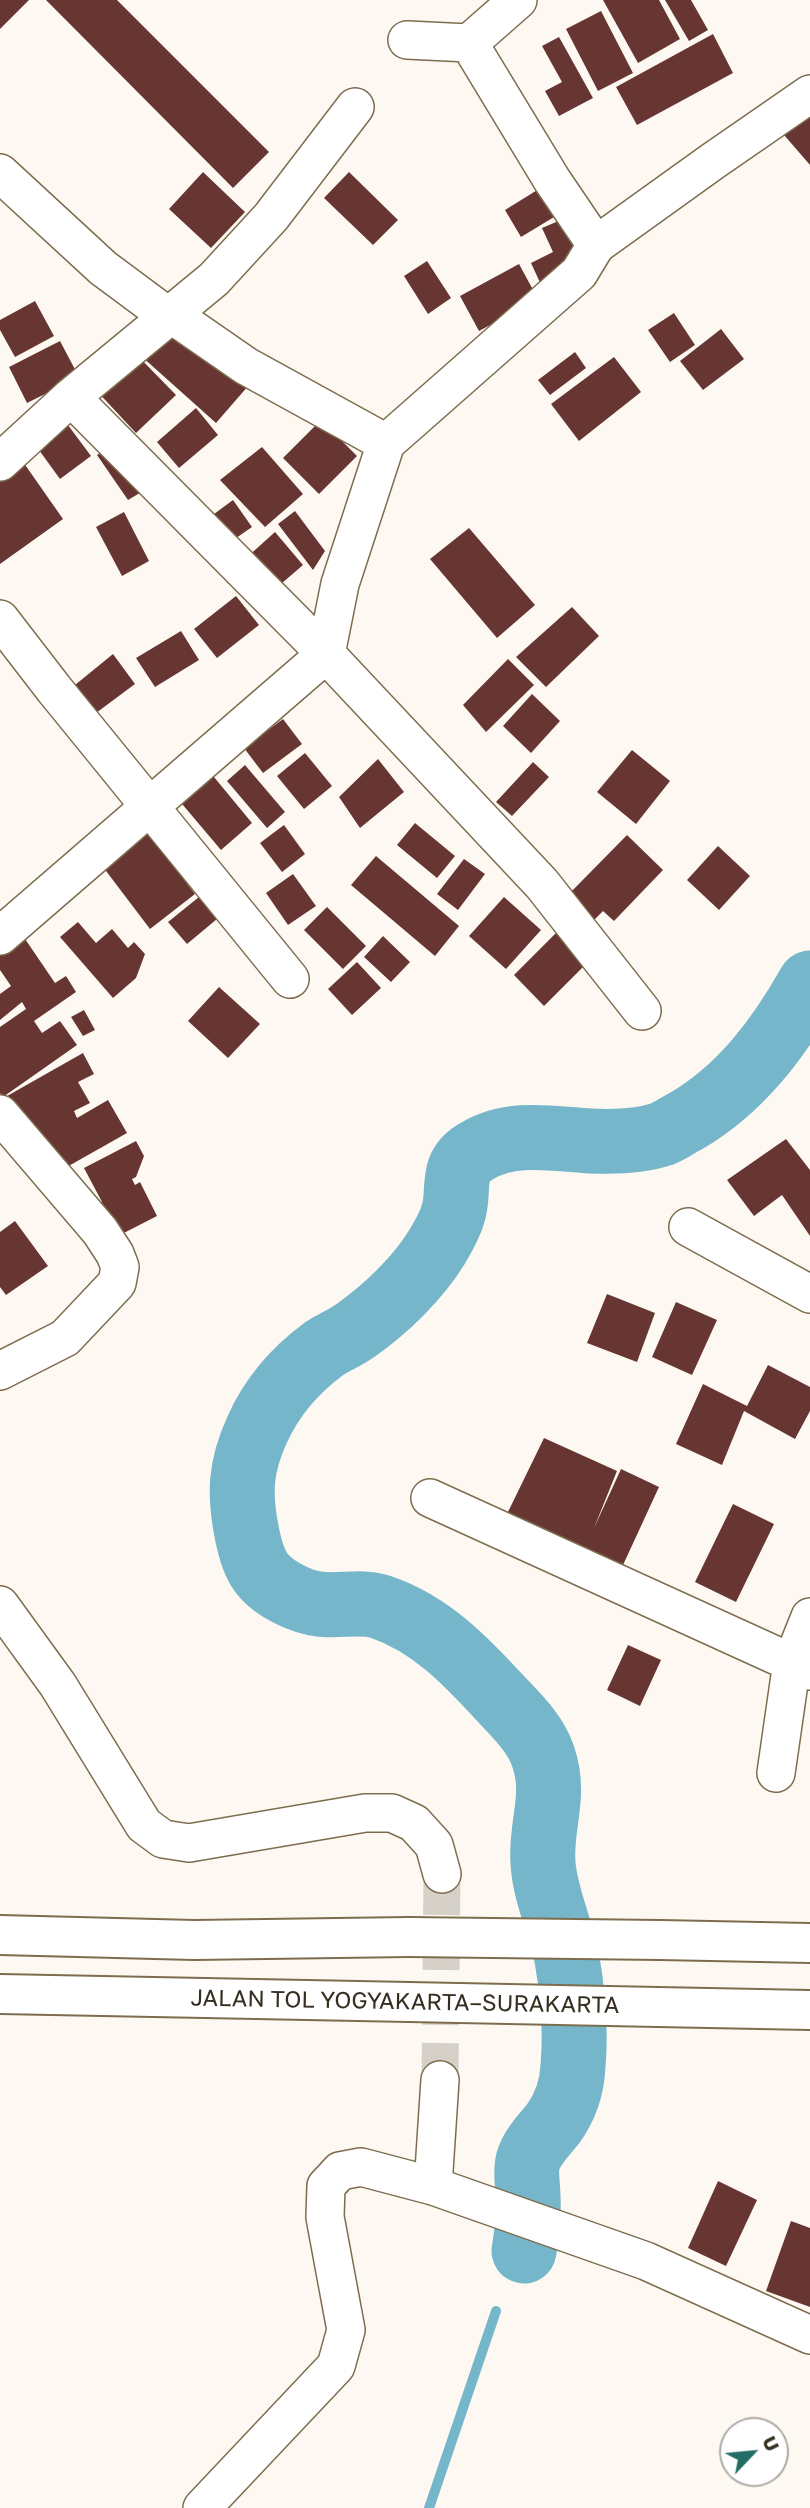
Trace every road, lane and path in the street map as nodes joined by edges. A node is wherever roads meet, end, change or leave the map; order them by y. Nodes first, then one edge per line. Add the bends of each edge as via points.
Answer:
1 (518, 0) edge
2 (407, 40) dead end
3 (469, 43) junction
4 (810, 94) edge
5 (355, 107) dead end
6 (0, 173) edge
7 (596, 246) junction
8 (169, 317) junction
9 (71, 397) junction
10 (386, 443) junction
11 (0, 461) edge
12 (0, 619) edge
13 (326, 654) junction
14 (150, 807) junction
15 (0, 936) edge
16 (290, 979) dead end
17 (642, 1011) dead end
18 (0, 1114) edge
19 (688, 1227) dead end
20 (806, 1286) edge
21 (0, 1371) edge
22 (430, 1498) dead end
23 (0, 1605) edge
24 (810, 1617) edge
25 (801, 1666) edge
26 (776, 1773) dead end
27 (442, 1874) tunnel mouth
28 (0, 1935) edge
29 (810, 1943) edge
30 (0, 1994) edge
31 (810, 2010) edge
32 (440, 2080) tunnel mouth
33 (433, 2186) junction
34 (810, 2335) edge
35 (202, 2508) edge

1 - 3 street
2 - 3 street
3 - 7 street
4 - 7 street
5 - 8 street via 271,217 214,279
6 - 8 street via 103,268
7 - 10 street via 579,273
8 - 9 street
8 - 10 street via 246,366
9 - 11 street
9 - 13 street
10 - 13 street via 340,584
12 - 14 street
13 - 14 street
13 - 17 street via 542,884
14 - 15 street
14 - 16 street
18 - 21 street via 100,1231 120,1267 117,1283 65,1338
19 - 20 street
22 - 25 street
23 - 27 street via 58,1685 144,1825 163,1839 189,1843 392,1813 414,1824 434,1845
24 - 25 street
25 - 26 street
28 - 29 highway, bridge
30 - 31 highway, JALAN TOL YOGYAKARTA–SURAKARTA, bridge
32 - 33 street
33 - 34 street via 646,2261
33 - 35 street via 361,2167 340,2171 326,2186 325,2217 346,2330 336,2366

